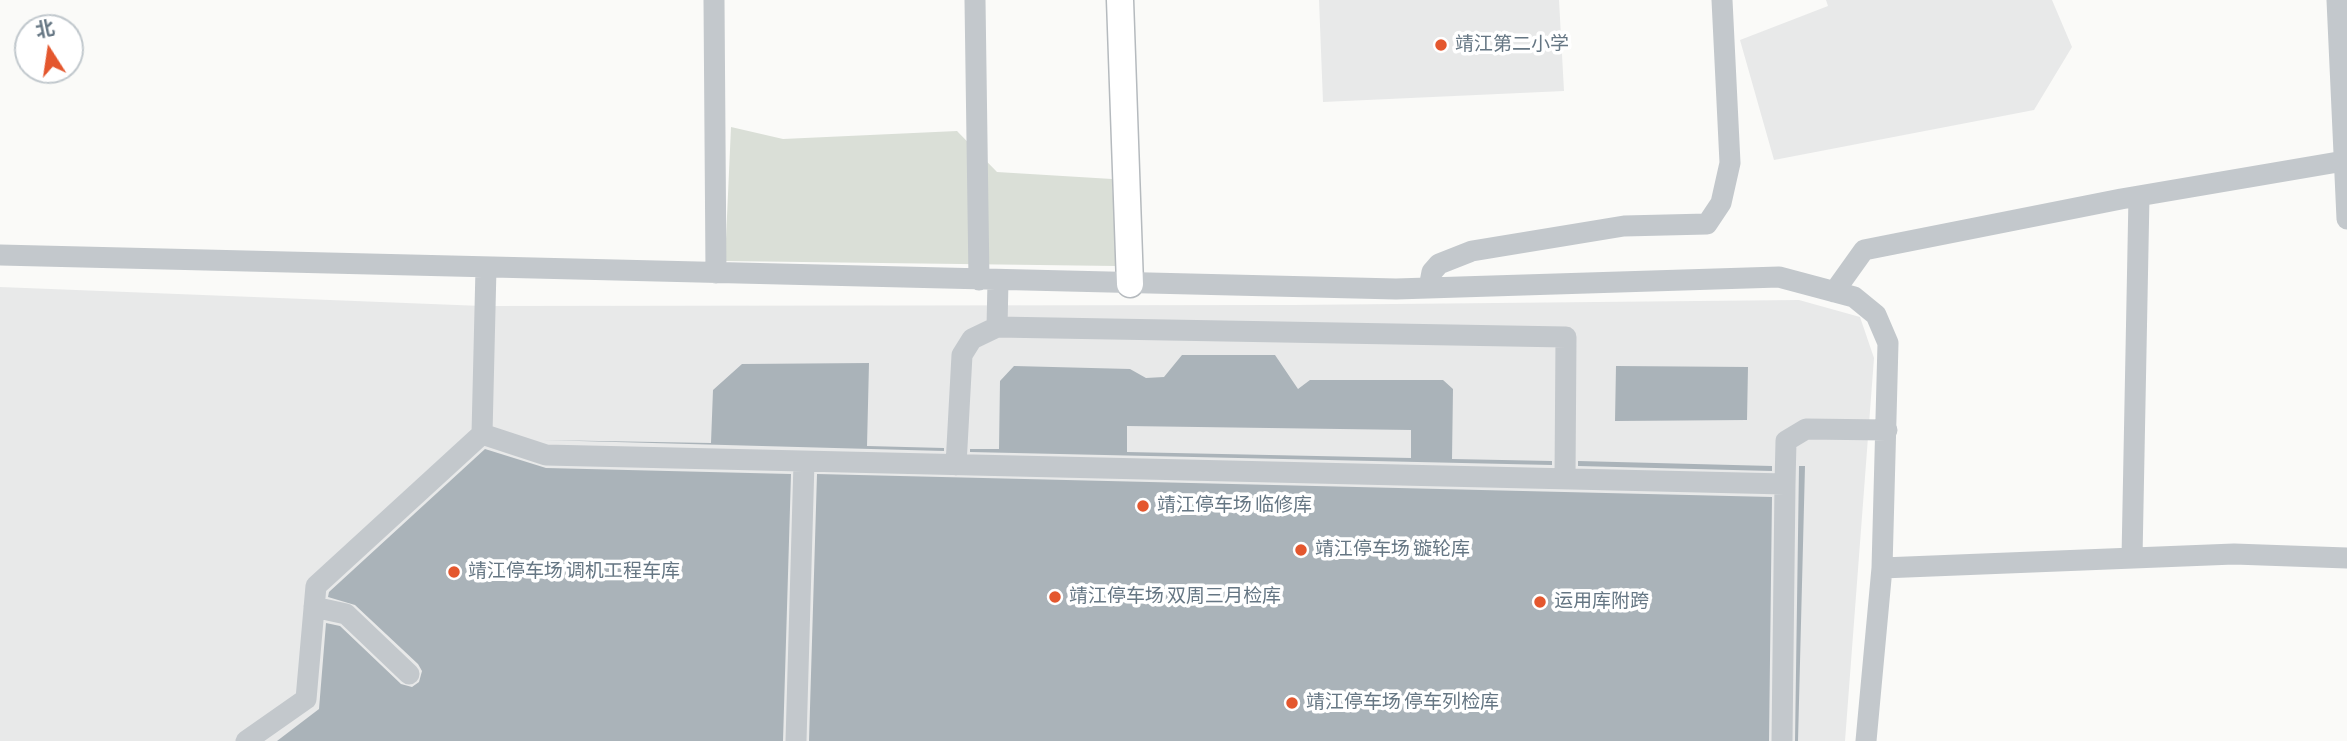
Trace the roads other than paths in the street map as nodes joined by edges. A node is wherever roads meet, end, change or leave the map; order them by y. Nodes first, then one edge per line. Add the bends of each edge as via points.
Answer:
1 (714, 0) edge
2 (975, 0) edge
3 (1121, 0) edge
4 (1722, 0) edge
5 (2337, 0) edge
6 (2344, 161) junction
7 (2139, 196) junction
8 (2347, 219) edge
9 (0, 255) edge
10 (486, 268) junction
11 (716, 273) junction
12 (988, 280) junction
13 (1130, 284) junction
14 (1429, 288) junction
15 (1834, 292) junction
16 (997, 327) junction
17 (1887, 430) junction
18 (482, 434) junction
19 (804, 462) junction
20 (956, 465) junction
21 (1566, 478) junction
22 (1785, 484) junction
23 (2133, 558) junction
24 (2347, 558) edge
25 (1882, 568) junction
26 (314, 607) junction
27 (409, 674) dead end
28 (246, 741) edge
29 (796, 741) edge
30 (1782, 741) edge
31 (1866, 741) edge

1 - 11 street
2 - 12 street
3 - 13 main road
4 - 14 street via 1730,163 1721,203 1707,224 1624,226 1472,251 1439,264
5 - 6 street
6 - 7 street
6 - 8 street
7 - 15 street via 1864,250
7 - 23 street
9 - 10 street
10 - 11 street
10 - 18 street
11 - 12 street
12 - 13 street
12 - 16 street
13 - 14 street
14 - 15 street via 1779,277
15 - 17 street via 1854,297 1876,315 1888,343
16 - 20 street via 972,339 962,355
16 - 21 street via 1566,337
17 - 22 street via 1806,429 1786,441
17 - 25 street
18 - 19 street via 547,455
18 - 26 street via 316,586
19 - 20 street
19 - 29 street
20 - 21 street
21 - 22 street
22 - 30 street
23 - 24 street via 2234,554
23 - 25 street
25 - 31 street
26 - 27 street via 346,614
26 - 28 street via 306,699

